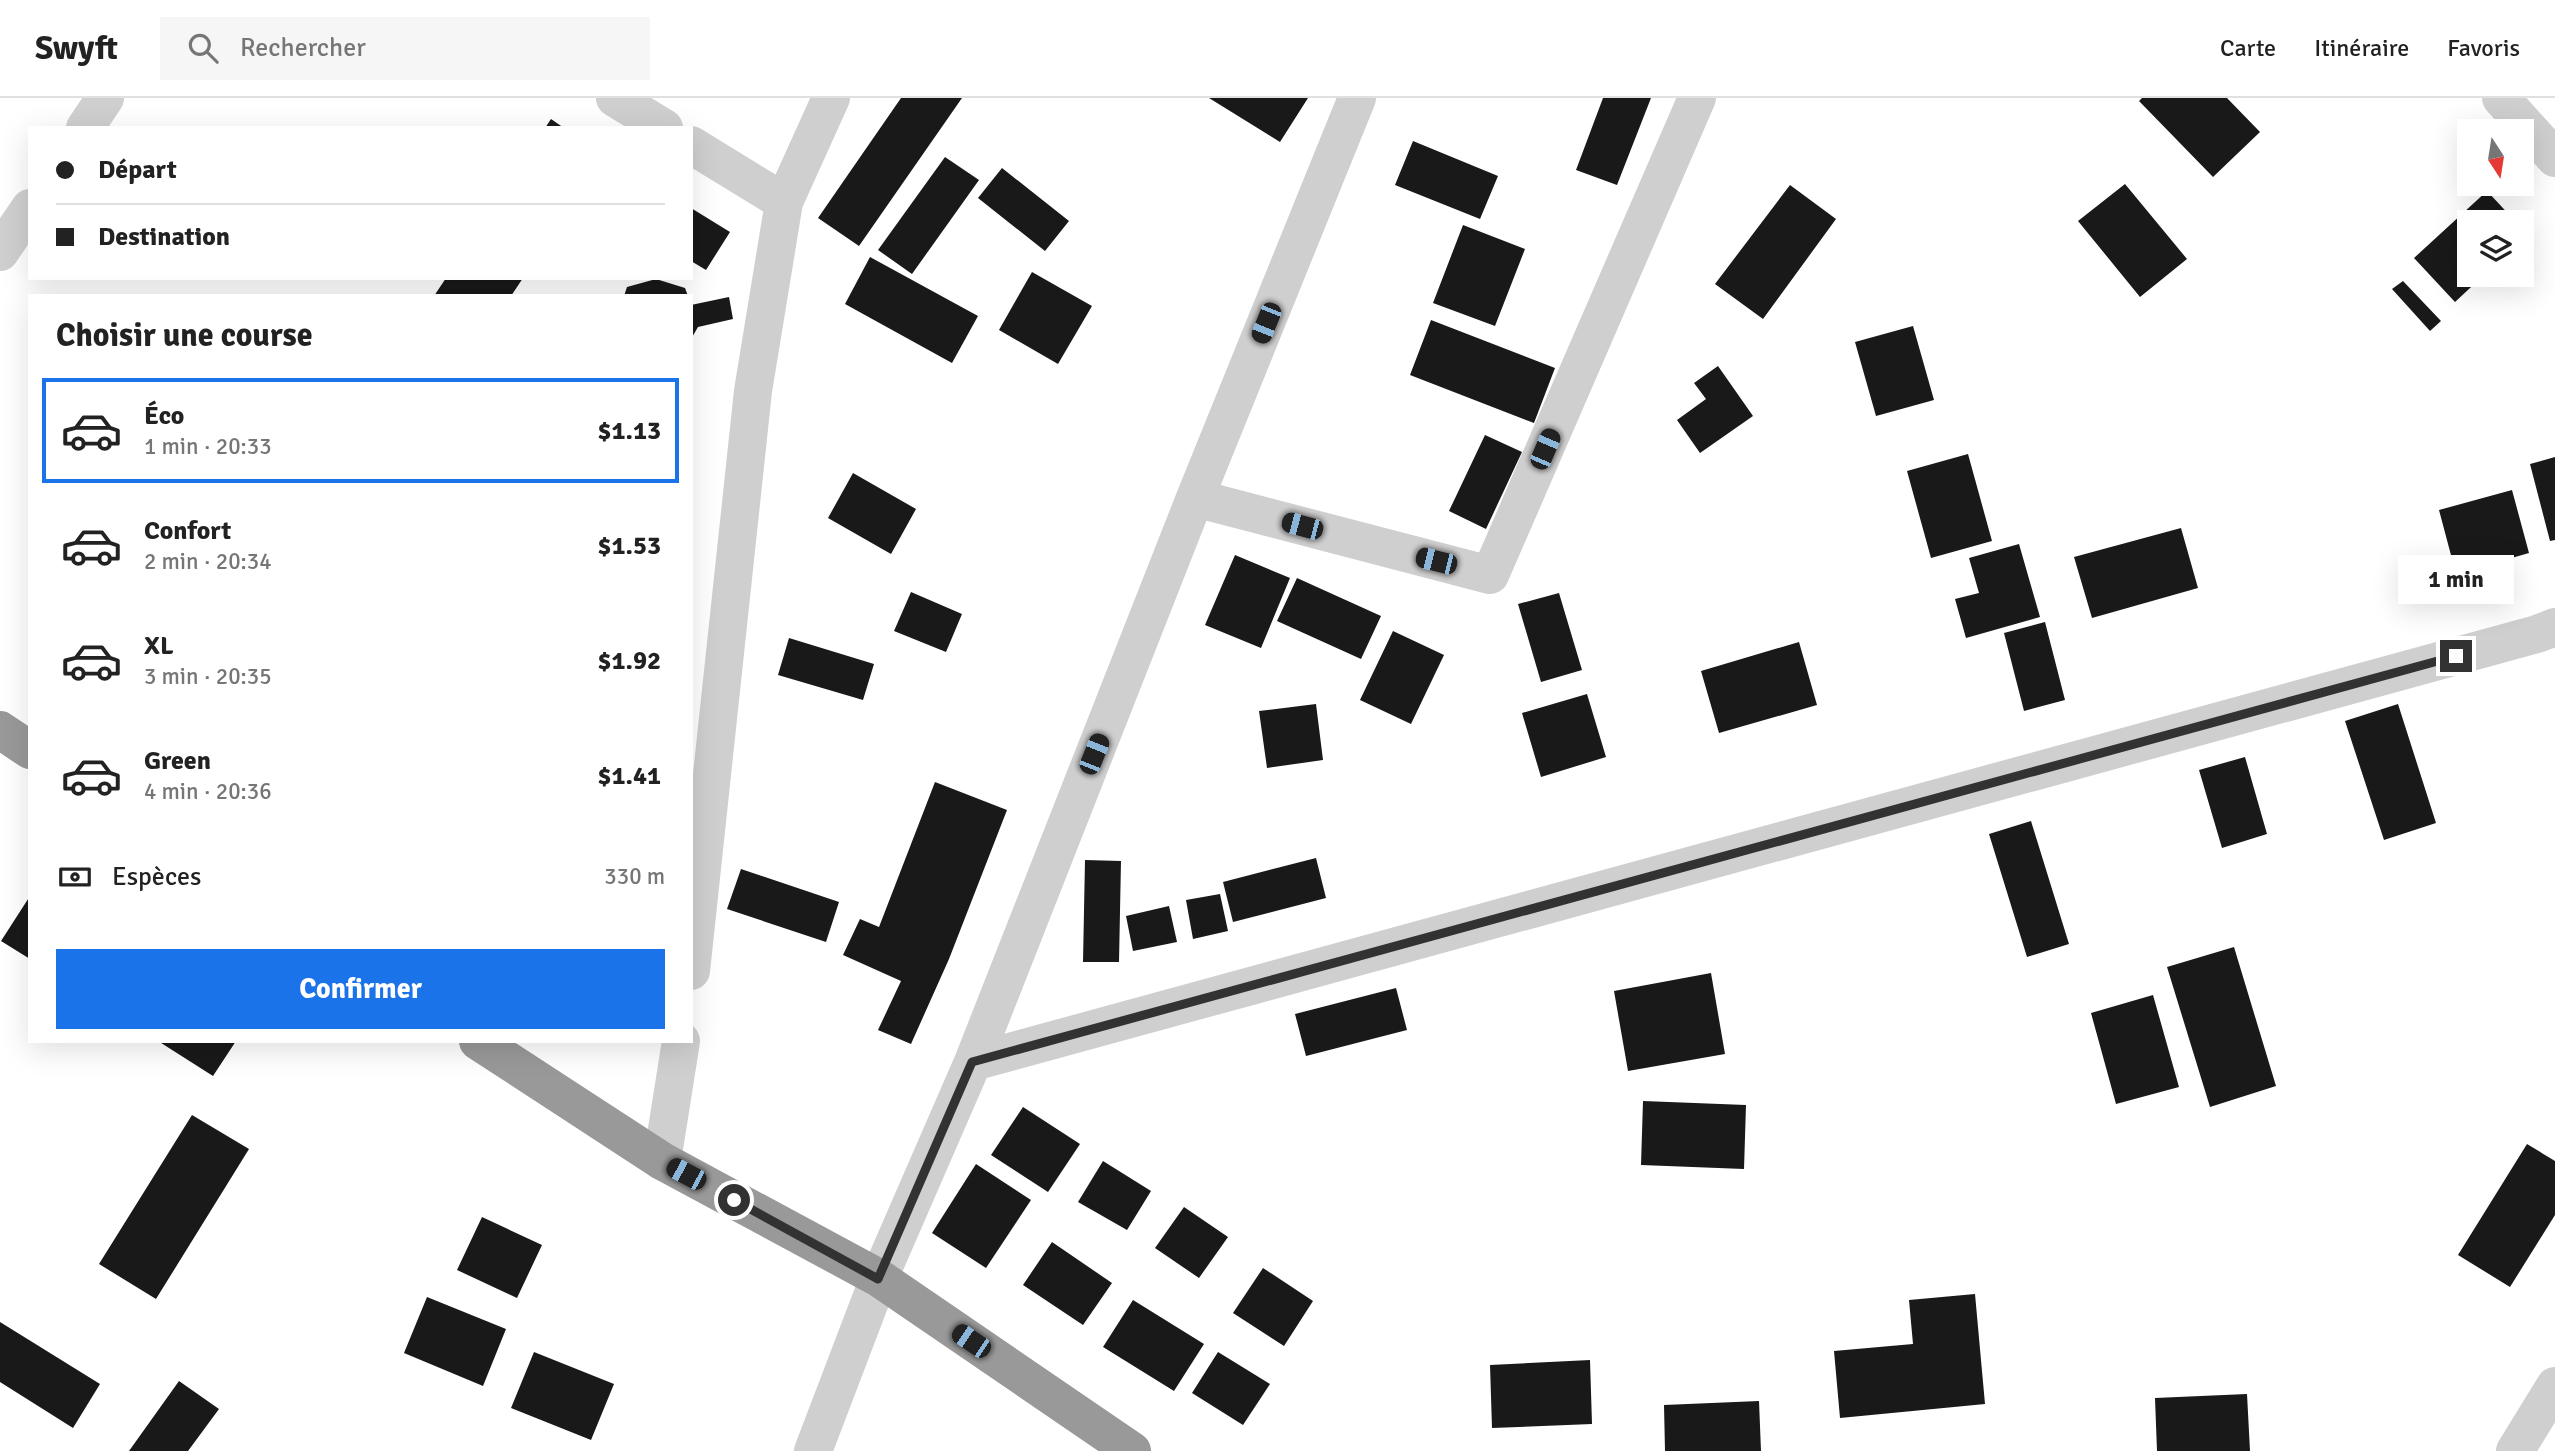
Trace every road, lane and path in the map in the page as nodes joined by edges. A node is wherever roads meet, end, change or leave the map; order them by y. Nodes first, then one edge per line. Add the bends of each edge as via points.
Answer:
1 (106, 98) edge
2 (615, 98) edge
3 (831, 98) edge
4 (1357, 98) edge
5 (1697, 98) edge
6 (2501, 98) edge
7 (86, 126) edge
8 (661, 126) edge
9 (693, 146) edge
10 (2555, 158) edge
11 (784, 202) junction
12 (28, 211) edge
13 (0, 252) edge
14 (1195, 498) junction
15 (2555, 626) edge
16 (0, 730) edge
17 (28, 749) edge
18 (693, 952) edge
19 (481, 1043) edge
20 (681, 1043) edge
21 (972, 1062) junction
22 (662, 1161) junction
23 (878, 1279) junction
24 (2555, 1386) edge
25 (813, 1451) edge
26 (1132, 1451) edge
27 (2515, 1451) edge

1 - 7 street
2 - 8 street
3 - 11 street
4 - 14 street
5 - 14 street via 1490,575
6 - 10 street
9 - 11 street
11 - 18 street via 753,391
12 - 13 street
14 - 21 street
15 - 21 street
16 - 17 highway
19 - 22 highway
20 - 22 street
21 - 23 street
22 - 23 highway
23 - 25 street
23 - 26 highway
24 - 27 street

